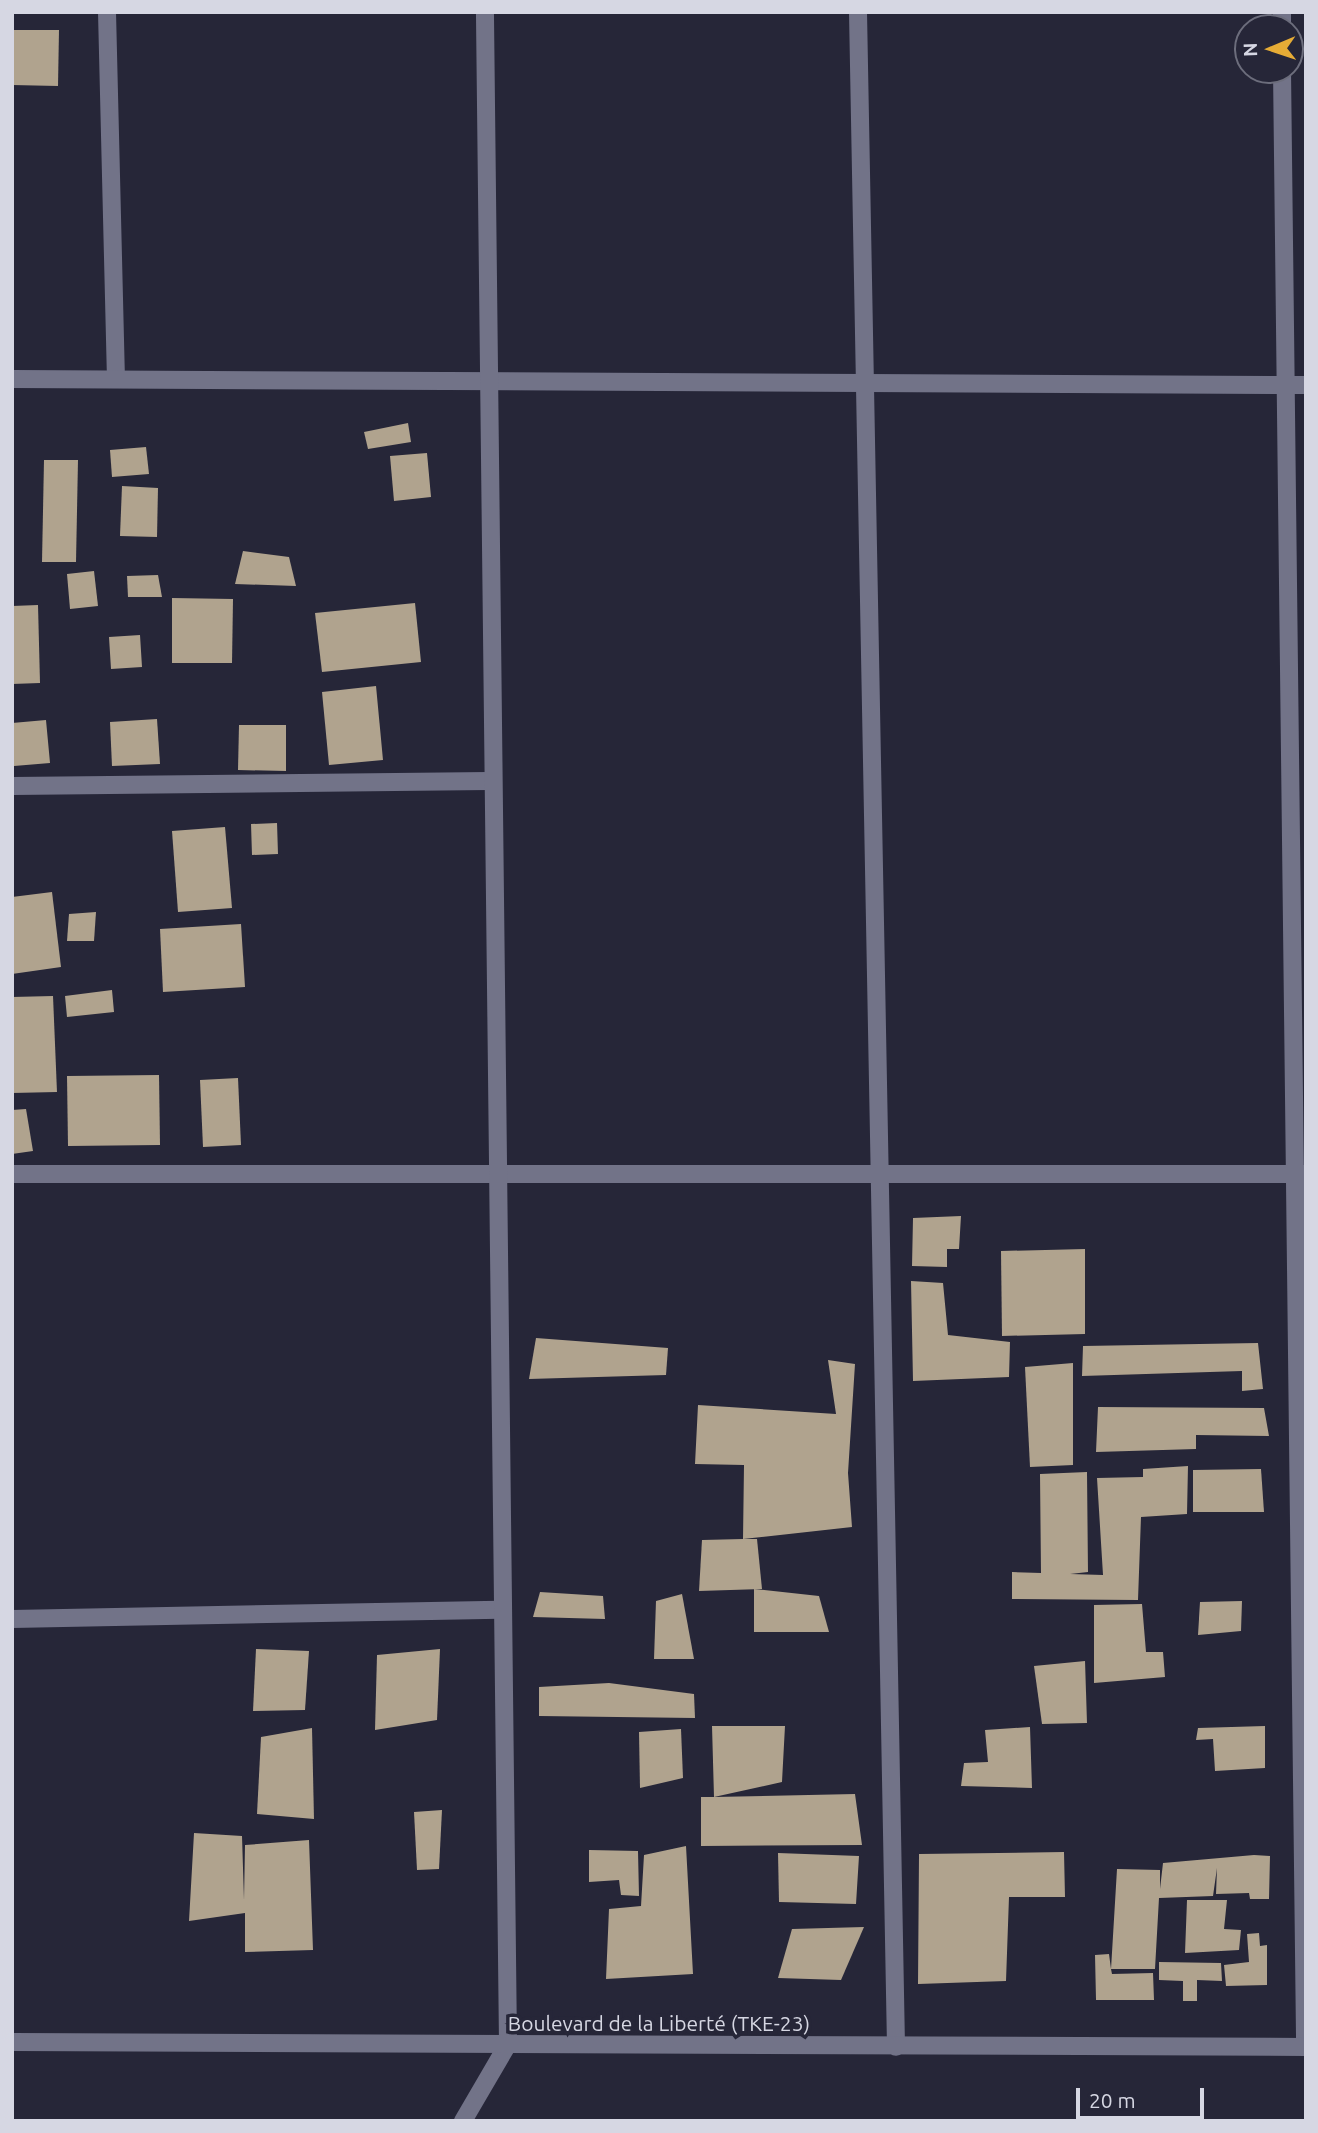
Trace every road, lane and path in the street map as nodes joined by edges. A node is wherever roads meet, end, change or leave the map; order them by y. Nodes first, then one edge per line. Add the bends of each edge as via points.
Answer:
1 (107, 12) edge
2 (485, 12) edge
3 (858, 12) edge
4 (1282, 84) edge
5 (117, 378) junction
6 (12, 379) edge
7 (488, 383) junction
8 (1306, 384) edge
9 (865, 385) junction
10 (1285, 385) junction
11 (489, 781) junction
12 (12, 786) edge
13 (879, 1170) junction
14 (494, 1172) junction
15 (12, 1174) edge
16 (1301, 1174) edge
17 (499, 1610) junction
18 (12, 1619) edge
19 (12, 2042) edge
20 (508, 2044) junction
21 (896, 2047) junction
22 (1305, 2047) edge
23 (463, 2121) edge

1 - 5 street
2 - 7 street
3 - 9 street
4 - 10 street
5 - 6 street
5 - 7 street
7 - 9 street
7 - 11 street
8 - 10 street
9 - 10 street
9 - 13 street
10 - 16 street
11 - 12 street
11 - 14 street
13 - 14 street
13 - 16 street
13 - 21 street
14 - 15 street
14 - 17 street
16 - 22 street
17 - 18 street
17 - 20 street
19 - 20 street, Boulevard de la Liberté (TKE-23)
20 - 21 street, Boulevard de la Liberté (TKE-23)
20 - 23 street
21 - 22 street, Boulevard de la Liberté (TKE-23)

